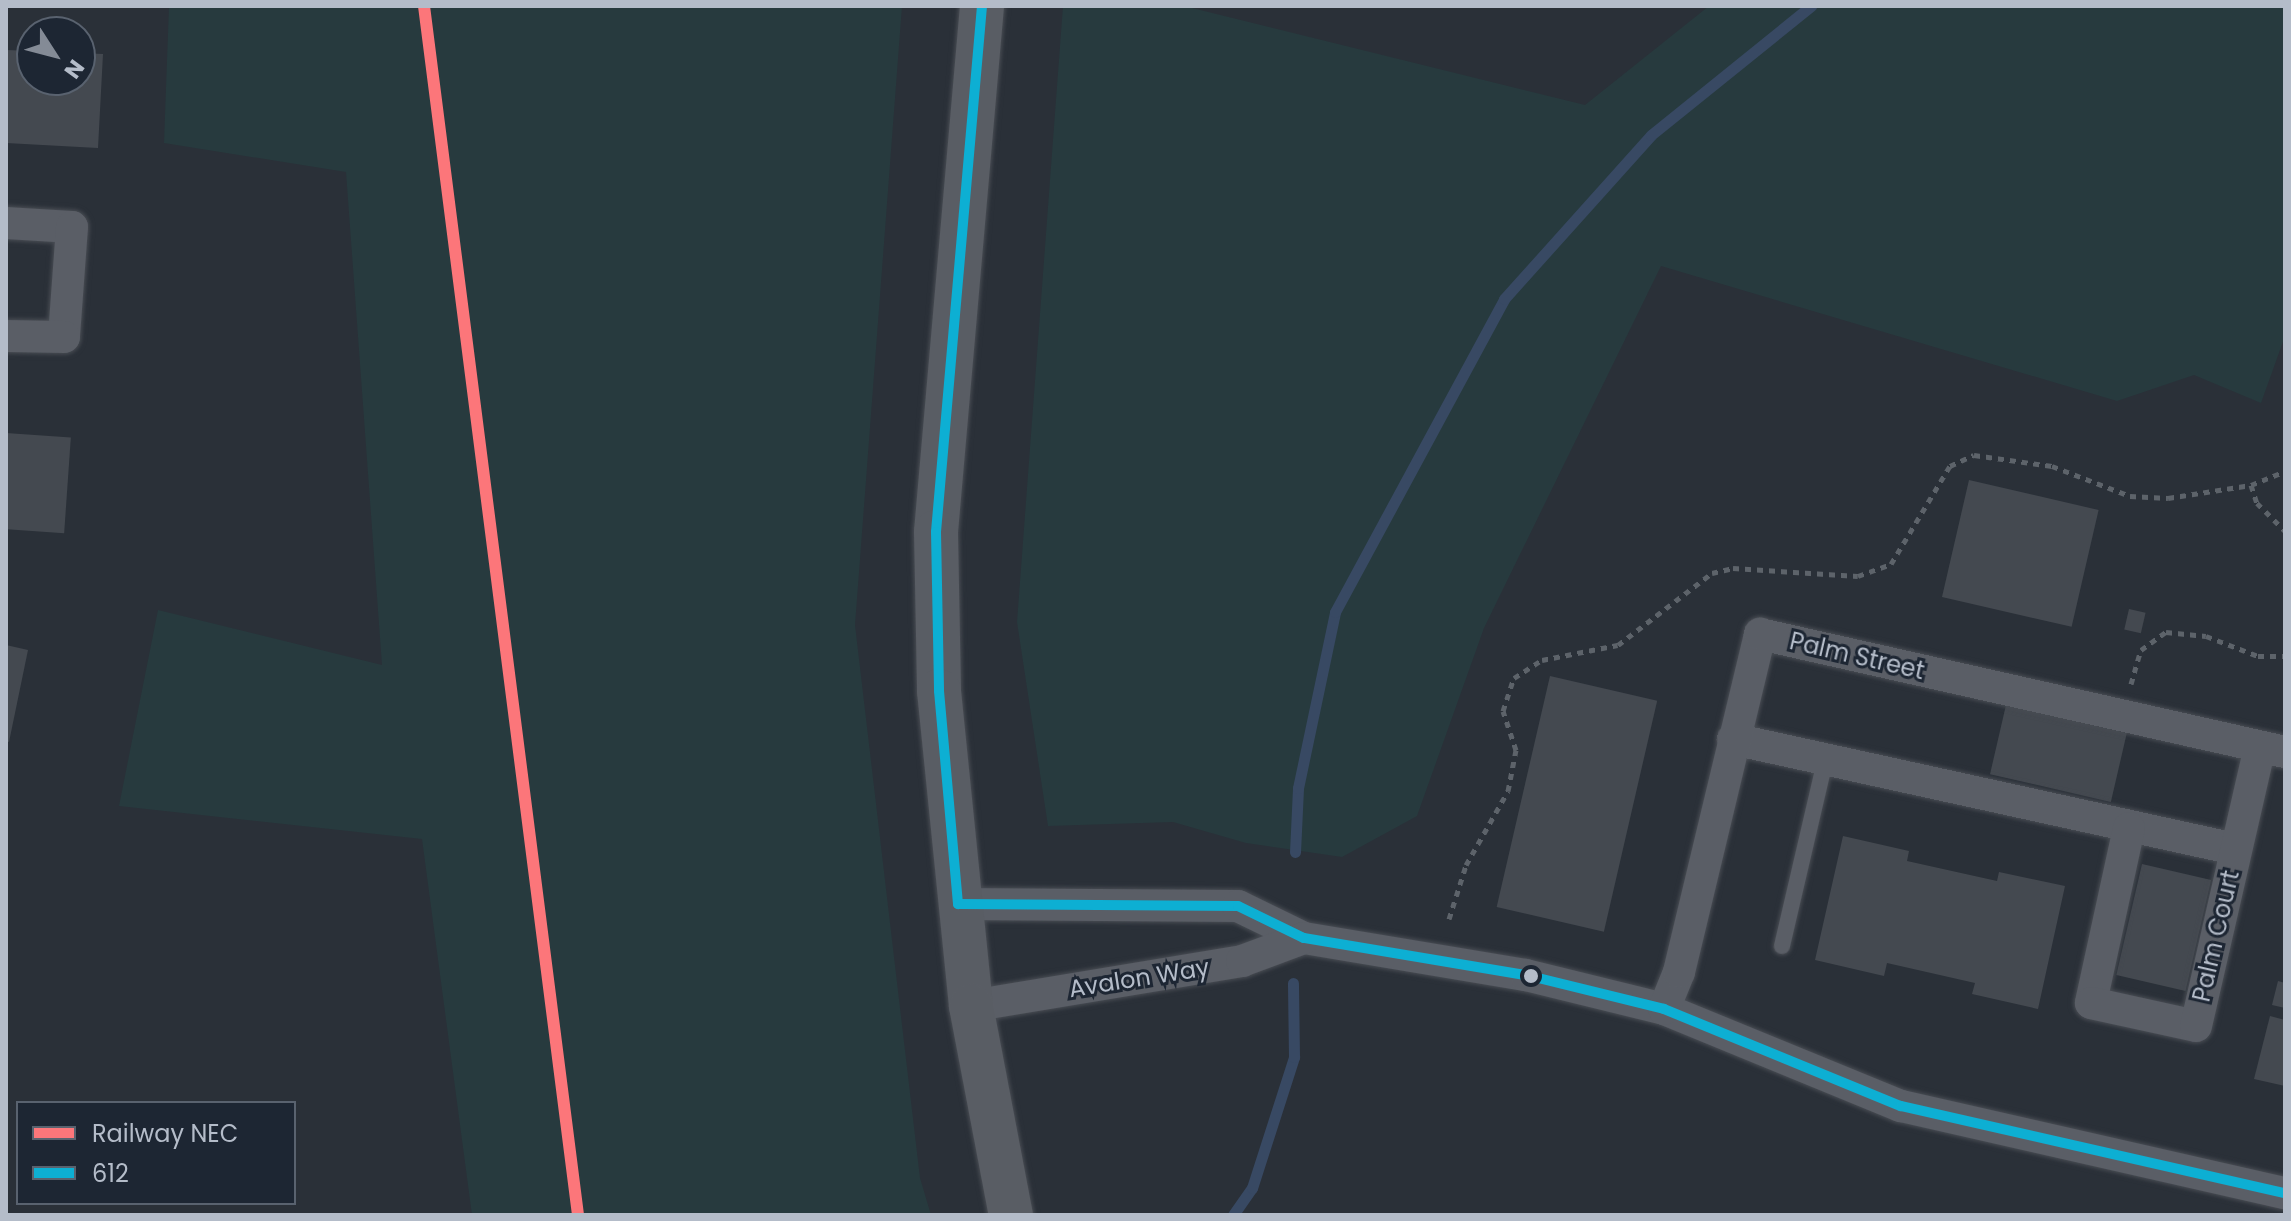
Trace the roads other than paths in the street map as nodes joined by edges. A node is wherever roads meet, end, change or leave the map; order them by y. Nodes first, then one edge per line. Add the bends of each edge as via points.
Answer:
1 (982, 6) edge
2 (6, 223) edge
3 (6, 336) edge
4 (1733, 739) junction
5 (2272, 749) edge
6 (1825, 761) junction
7 (2129, 828) junction
8 (2235, 849) junction
9 (958, 904) junction
10 (1304, 938) junction
11 (1782, 946) dead end
12 (971, 1006) junction
13 (1664, 1009) junction
14 (2285, 1193) edge
15 (1011, 1215) edge

1 - 9 main road via 936,532 939,691
2 - 3 street via 72,227 64,337
4 - 5 street, Palm Street via 1760,634
4 - 6 street, Palm Court
4 - 13 street, Palm Street via 1679,972
5 - 8 street, Palm Court
6 - 7 street, Palm Court
6 - 11 lane
7 - 8 street, Palm Court
7 - 8 street, Palm Court via 2091,1003 2196,1026
9 - 10 street, Avalon Way via 1238,906
9 - 12 main road
10 - 12 street, Avalon Way via 1242,961
10 - 13 street, Avalon Way via 1526,975
12 - 15 main road
13 - 14 street, Avalon Way via 1901,1106

